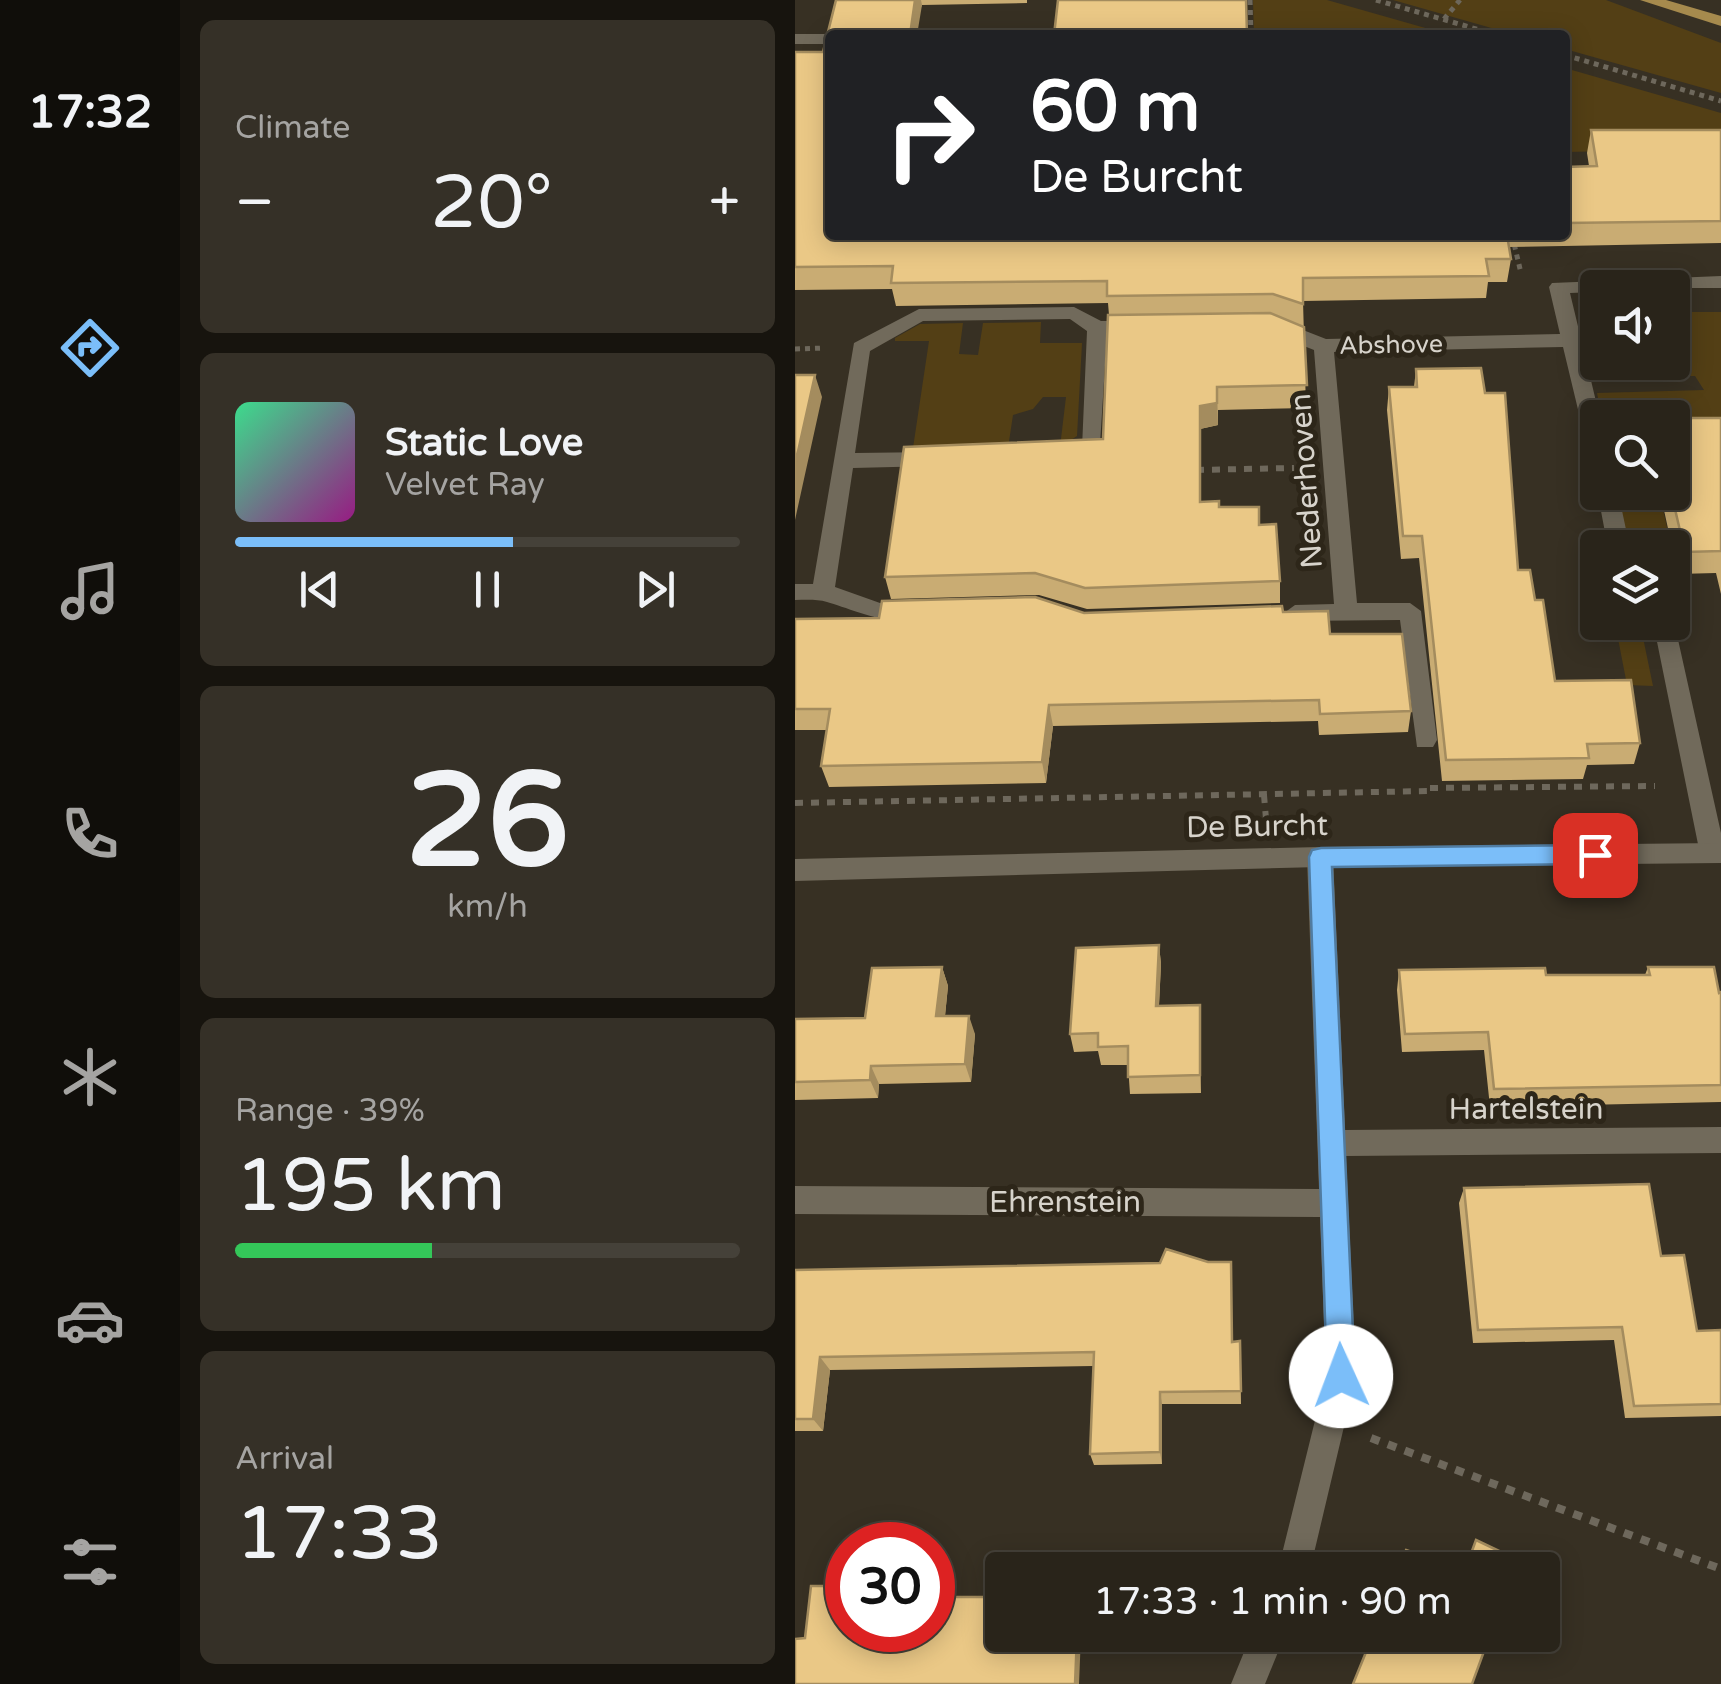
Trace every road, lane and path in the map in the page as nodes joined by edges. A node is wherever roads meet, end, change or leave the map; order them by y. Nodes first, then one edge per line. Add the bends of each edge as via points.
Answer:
1 (1250, 0) edge
2 (1376, 0) edge
3 (1461, 0) edge
4 (1648, 0) edge
5 (1444, 20) junction
6 (1721, 21) edge
7 (1251, 30) edge
8 (1479, 30) edge
9 (795, 39) edge
10 (825, 39) edge
11 (1570, 56) edge
12 (1721, 101) edge
13 (1721, 282) edge
14 (1253, 326) edge
15 (1156, 327) edge
16 (1097, 328) junction
17 (1569, 340) junction
18 (1324, 346) junction
19 (1586, 400) edge
20 (1054, 456) edge
21 (959, 458) edge
22 (846, 461) junction
23 (1336, 467) junction
24 (1186, 470) edge
25 (795, 592) edge
26 (823, 592) junction
27 (939, 609) edge
28 (1346, 611) junction
29 (1266, 614) edge
30 (1667, 640) edge
31 (1425, 740) joint
32 (1698, 786) junction
33 (1430, 791) junction
34 (795, 803) edge
35 (1717, 854) edge
36 (1321, 857) junction
37 (795, 870) edge
38 (1721, 1140) edge
39 (1332, 1142) junction
40 (795, 1200) edge
41 (1335, 1203) junction
42 (1328, 1422) junction
43 (1297, 1552) edge
44 (1721, 1570) edge
45 (1261, 1652) edge
46 (1248, 1684) edge

1 - 7 path
2 - 5 path
3 - 5 path
4 - 6 main road
5 - 8 path
9 - 10 street
11 - 12 path
13 - 17 street via 1559,287
14 - 18 street, Abshove via 1273,326
15 - 16 street
16 - 20 street via 1092,455
16 - 22 street via 1074,313 919,315 861,348
17 - 18 street, Abshove
17 - 19 street
18 - 23 street, Nederhoven
21 - 22 street
22 - 26 street
23 - 24 path
23 - 28 street, Nederhoven
25 - 26 street
26 - 27 street via 879,610
28 - 29 street, Nederhoven
28 - 31 street, Nederhoven via 1410,612
30 - 32 street
31 - 33 path
32 - 33 path
32 - 35 street
33 - 34 path
35 - 36 street, De Burcht
36 - 37 street, De Burcht
36 - 39 street
38 - 39 street, Hartelstein
39 - 41 street
40 - 41 street, Ehrenstein
41 - 42 street via 1341,1376
42 - 43 street
42 - 44 path
45 - 46 street

